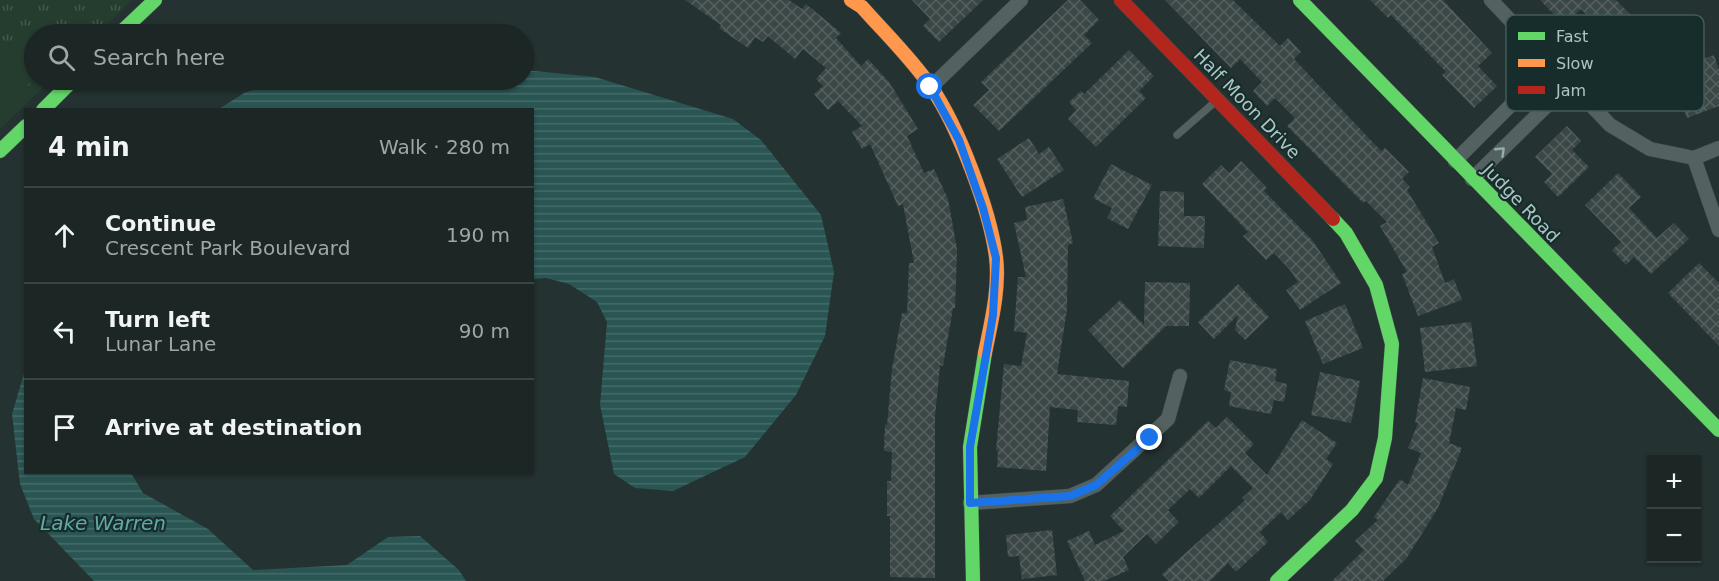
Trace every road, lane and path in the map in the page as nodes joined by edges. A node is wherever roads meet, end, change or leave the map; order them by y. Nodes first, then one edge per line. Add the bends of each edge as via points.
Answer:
1 (154, 0) edge
2 (851, 0) edge
3 (1021, 0) edge
4 (1121, 0) edge
5 (1300, 0) edge
6 (1491, 0) edge
7 (1506, 16) edge
8 (129, 24) edge
9 (930, 87) junction
10 (63, 90) edge
11 (1218, 100) junction
12 (45, 108) edge
13 (1506, 110) edge
14 (1517, 111) edge
15 (1541, 111) edge
16 (1597, 111) edge
17 (1529, 123) junction
18 (24, 128) edge
19 (1177, 135) dead end
20 (1719, 148) edge
21 (0, 151) edge
22 (1694, 158) junction
23 (1455, 161) junction
24 (1472, 179) junction
25 (1719, 230) edge
26 (1180, 376) dead end
27 (1719, 430) edge
28 (970, 503) junction
29 (973, 581) edge
30 (1277, 581) edge

1 - 8 street
2 - 9 street
3 - 9 street
4 - 11 street, Half Moon Drive
5 - 23 street, Judge Road
6 - 7 street
9 - 28 street via 959,140 996,258 993,315 970,447
10 - 12 street
11 - 19 lane
11 - 30 street, Half Moon Drive via 1347,233 1376,285 1392,344 1385,438 1376,478 1352,510
13 - 23 street
14 - 17 street
15 - 17 street
16 - 22 street via 1610,125 1650,149
24 -> 17 street
18 - 21 street
20 - 22 street
22 - 25 street
23 - 24 street, Judge Road
24 - 27 street, Judge Road
26 - 28 street via 1168,419 1096,485 1070,496
28 - 29 street

